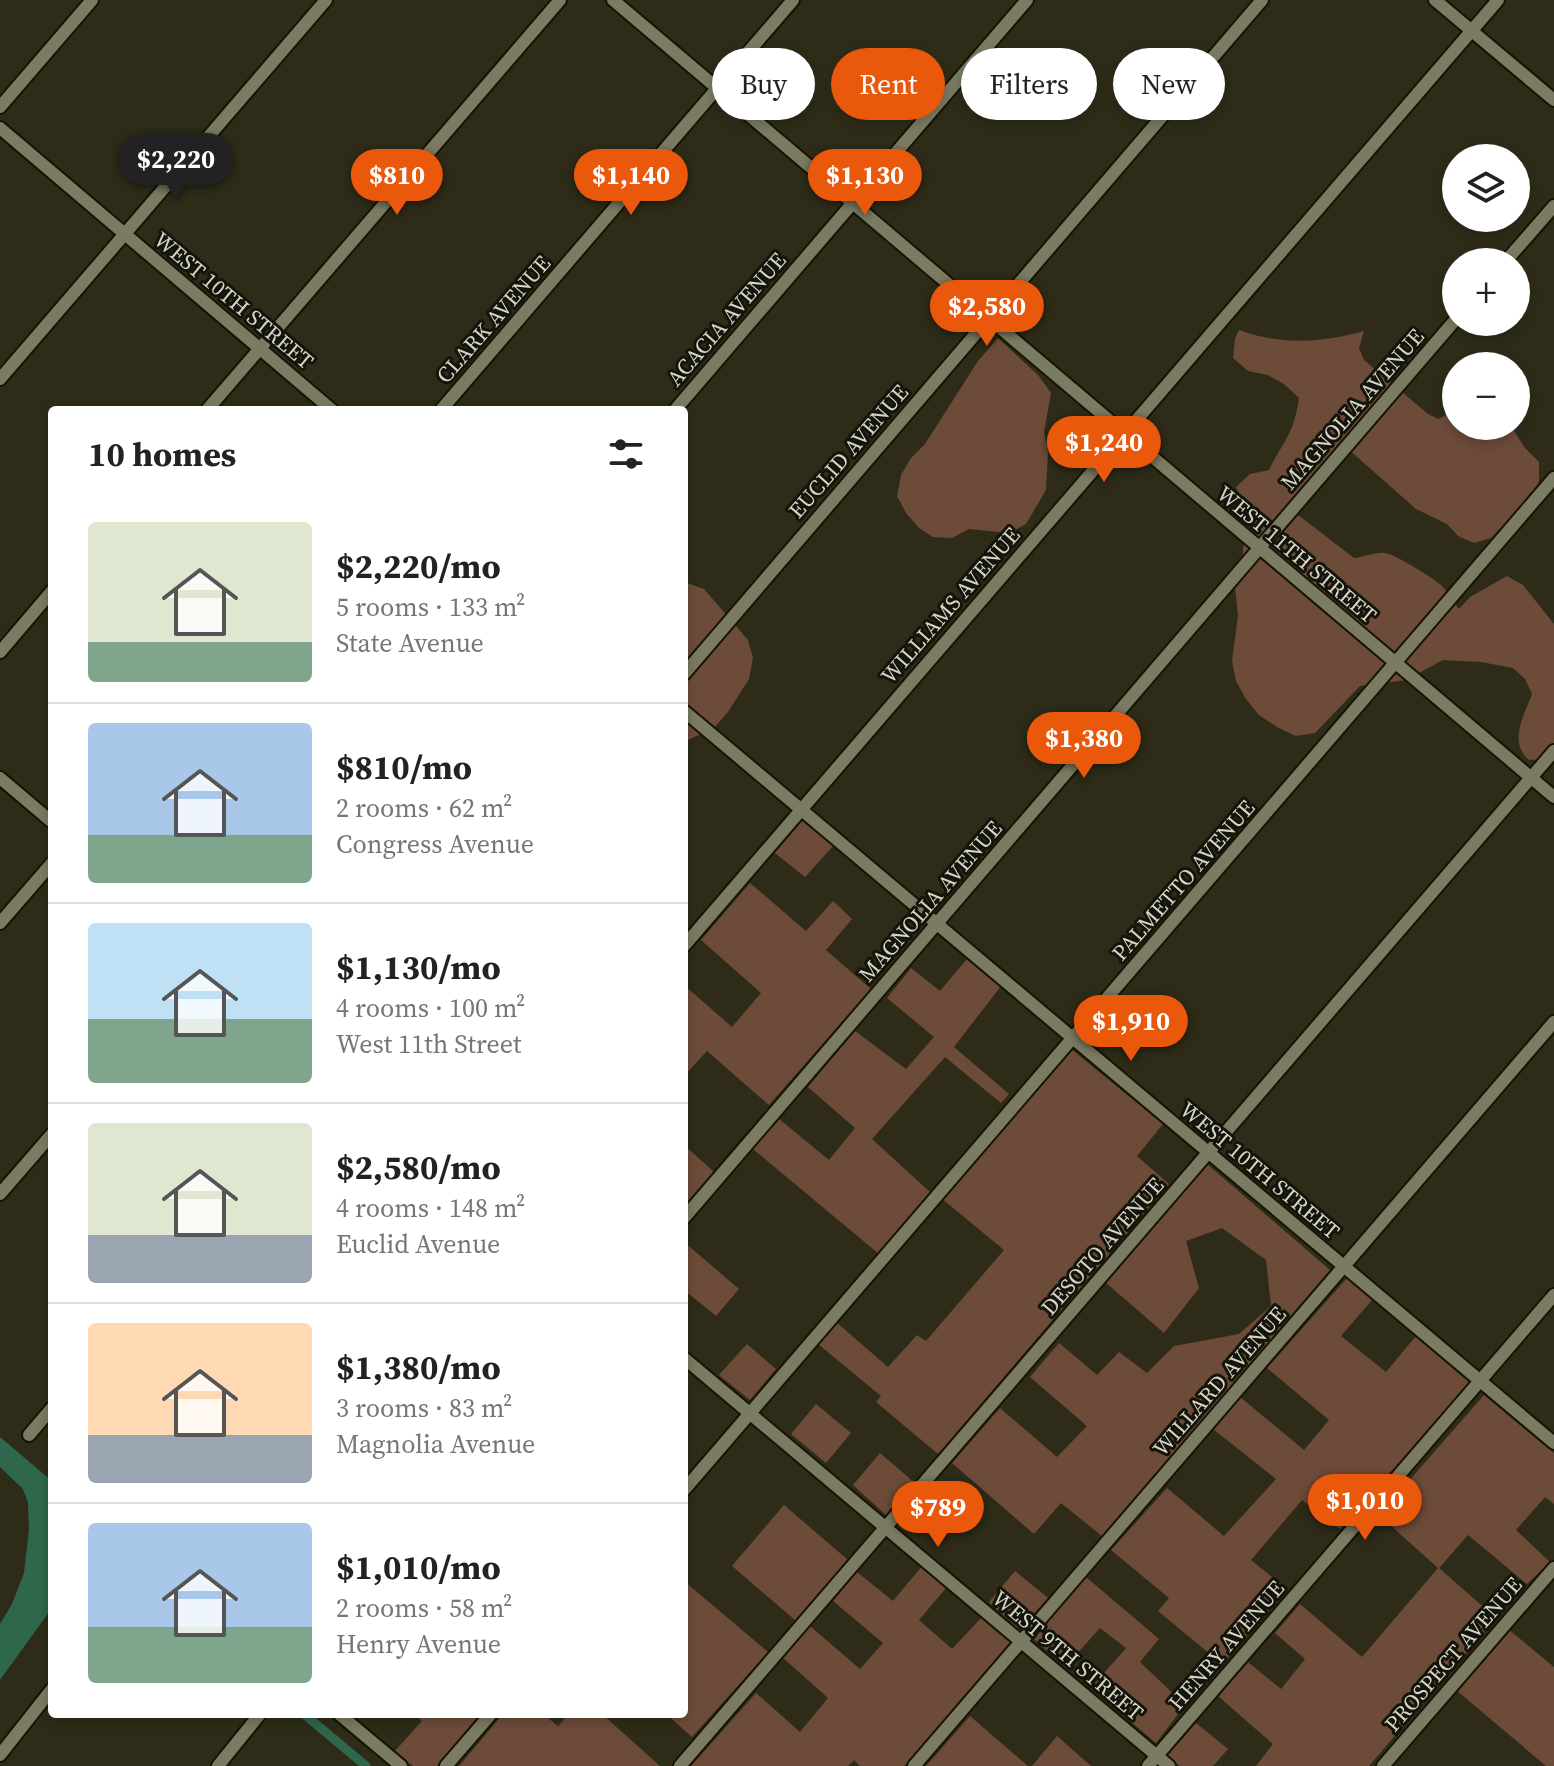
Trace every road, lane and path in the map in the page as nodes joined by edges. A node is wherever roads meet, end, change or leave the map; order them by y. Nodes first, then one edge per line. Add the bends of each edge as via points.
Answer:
1 (92, 0) edge
2 (326, 0) edge
3 (560, 0) edge
4 (613, 0) edge
5 (793, 0) edge
6 (1027, 0) edge
7 (1262, 0) edge
8 (1435, 0) edge
9 (1498, 0) edge
10 (1471, 30) junction
11 (752, 48) edge
12 (712, 85) edge
13 (712, 95) edge
14 (1554, 100) edge
15 (0, 107) edge
16 (753, 120) edge
17 (0, 128) edge
18 (852, 204) junction
19 (1554, 206) edge
20 (125, 234) junction
21 (1517, 248) edge
22 (988, 319) junction
23 (1442, 335) edge
24 (260, 349) junction
25 (0, 379) edge
26 (210, 406) edge
27 (327, 406) edge
28 (444, 406) edge
29 (678, 406) edge
30 (1123, 434) junction
31 (1554, 478) edge
32 (1259, 548) junction
33 (48, 596) edge
34 (0, 652) edge
35 (1395, 663) junction
36 (688, 669) edge
37 (688, 714) edge
38 (1554, 751) edge
39 (1531, 777) junction
40 (0, 778) edge
41 (1554, 797) edge
42 (801, 810) junction
43 (48, 819) edge
44 (48, 868) edge
45 (0, 923) edge
46 (937, 924) junction
47 (688, 941) edge
48 (1554, 1022) edge
49 (1072, 1038) junction
50 (48, 1139) edge
51 (1209, 1153) junction
52 (0, 1194) edge
53 (688, 1213) edge
54 (1344, 1267) junction
55 (1554, 1295) edge
56 (688, 1361) edge
57 (1480, 1381) junction
58 (48, 1413) edge
59 (750, 1414) junction
60 (29, 1435) dead end
61 (1554, 1443) edge
62 (688, 1485) edge
63 (885, 1528) junction
64 (1554, 1568) edge
65 (1021, 1642) junction
66 (48, 1694) edge
67 (257, 1718) edge
68 (344, 1718) edge
69 (488, 1718) edge
70 (0, 1755) edge
71 (1153, 1761) edge
72 (218, 1766) edge
73 (401, 1766) edge
74 (446, 1766) edge
75 (680, 1766) edge
76 (914, 1766) edge
77 (1169, 1766) edge
78 (1383, 1766) edge

1 - 15 street
2 - 20 street
3 - 24 street
4 - 12 street, WEST 11TH STREET
5 - 11 street, CLARK AVENUE
6 - 18 street, ACACIA AVENUE
7 - 22 street, EUCLID AVENUE
8 - 10 street
9 - 10 street, WILLIAMS AVENUE
10 - 14 street
10 - 30 street, WILLIAMS AVENUE
13 - 28 street, CLARK AVENUE
16 - 18 street, WEST 11TH STREET
17 - 20 street, WEST 10TH STREET
18 - 22 street, WEST 11TH STREET
18 - 29 street, ACACIA AVENUE
19 - 21 street
20 - 24 street, WEST 10TH STREET
20 - 25 street
22 - 30 street, WEST 11TH STREET
22 - 36 street, EUCLID AVENUE
23 - 32 street, MAGNOLIA AVENUE
24 - 26 street
24 - 27 street, WEST 10TH STREET
30 - 32 street, WEST 11TH STREET
30 - 42 street, WILLIAMS AVENUE
31 - 35 street, PALMETTO AVENUE
32 - 35 street, WEST 11TH STREET
32 - 46 street, MAGNOLIA AVENUE
33 - 34 street
35 - 39 street, WEST 11TH STREET
35 - 49 street, PALMETTO AVENUE
37 - 42 street, WEST 10TH STREET
38 - 39 street, DESOTO AVENUE
39 - 41 street, WEST 11TH STREET
39 - 51 street, DESOTO AVENUE
40 - 43 street
42 - 46 street, WEST 10TH STREET
42 - 47 street, WILLIAMS AVENUE
44 - 45 street
46 - 49 street, WEST 10TH STREET
46 - 53 street, MAGNOLIA AVENUE
48 - 54 street, WILLARD AVENUE
49 - 51 street, WEST 10TH STREET
49 - 59 street, PALMETTO AVENUE
50 - 52 street
51 - 54 street, WEST 10TH STREET
51 - 63 street, DESOTO AVENUE
54 - 57 street, WEST 10TH STREET
54 - 65 street, WILLARD AVENUE
55 - 57 street, HENRY AVENUE
56 - 59 street, WEST 9TH STREET
57 - 61 street, WEST 10TH STREET
57 - 71 street, HENRY AVENUE
58 - 60 street
59 - 62 street, PALMETTO AVENUE
59 - 63 street, WEST 9TH STREET
63 - 65 street, WEST 9TH STREET
63 - 75 street, DESOTO AVENUE
64 - 78 street, PROSPECT AVENUE
65 - 71 street, WEST 9TH STREET
65 - 76 street, WILLARD AVENUE
66 - 70 street
67 - 72 street
68 - 73 street
69 - 74 street
71 - 77 street, WEST 9TH STREET

